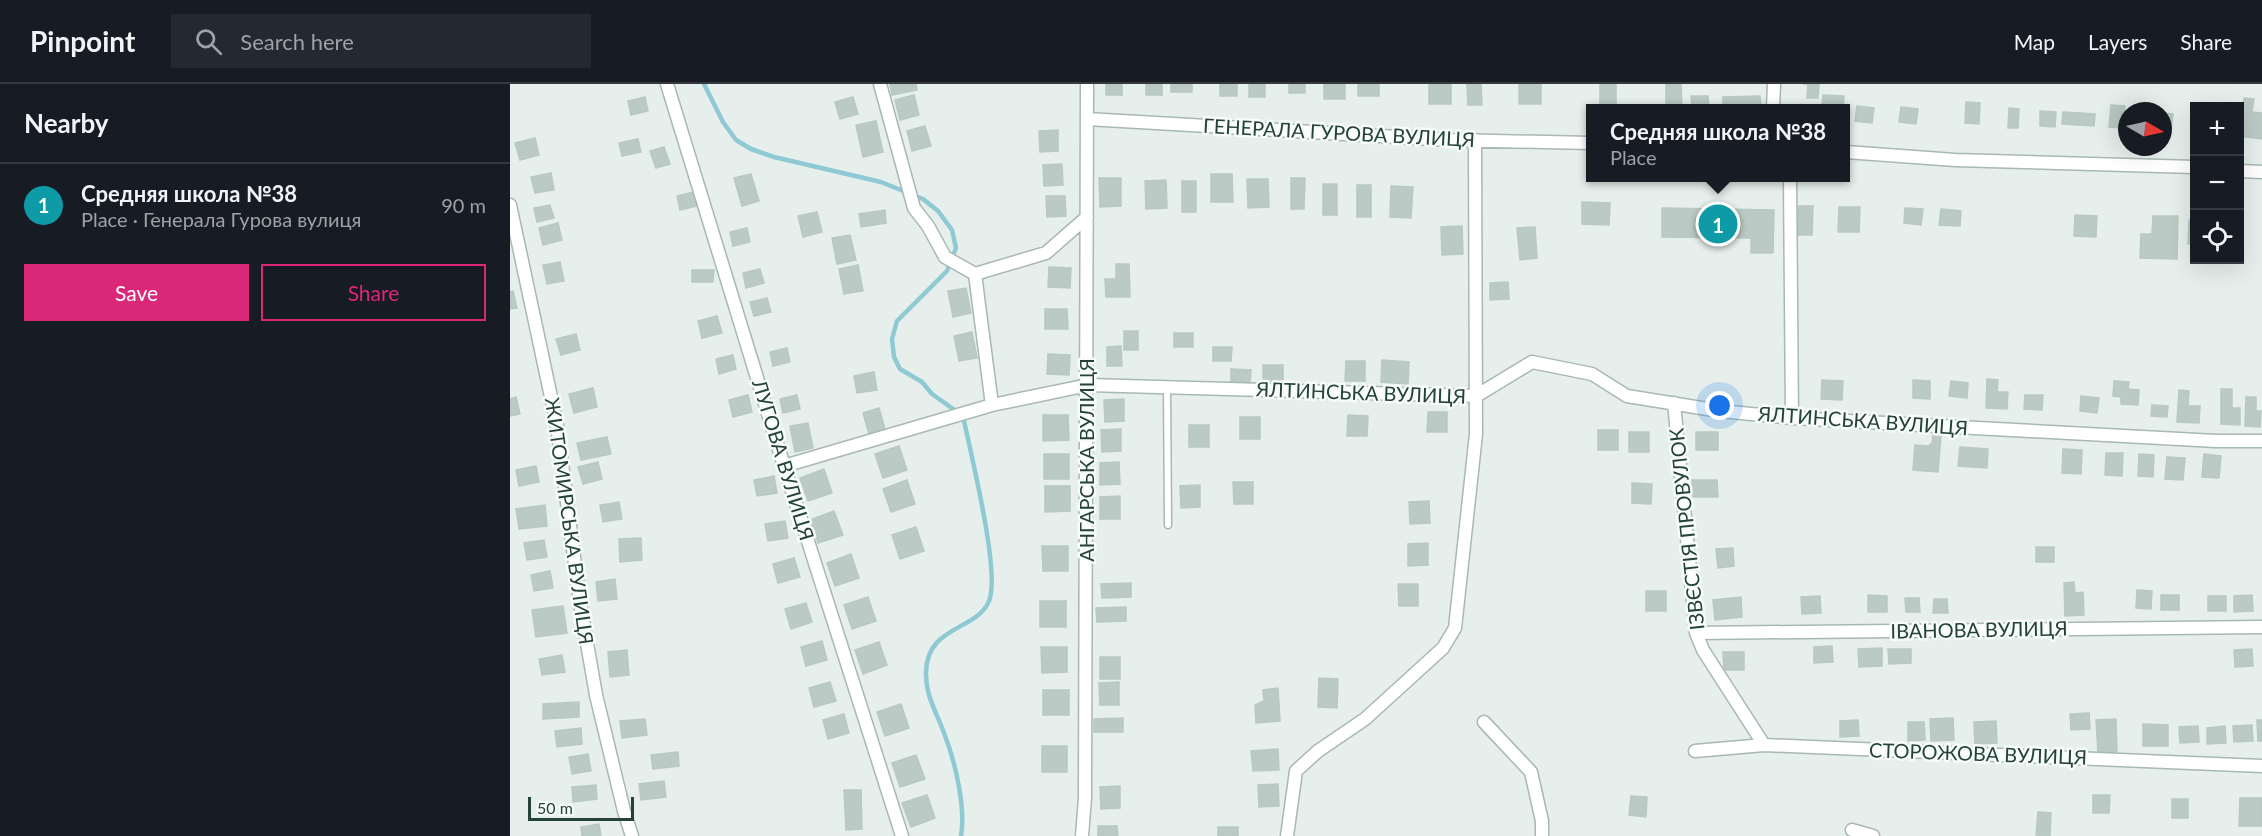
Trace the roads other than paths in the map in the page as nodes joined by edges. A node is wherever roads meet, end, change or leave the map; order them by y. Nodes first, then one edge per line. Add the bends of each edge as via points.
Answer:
1 (667, 84) edge
2 (880, 84) edge
3 (1087, 84) edge
4 (1774, 84) edge
5 (1773, 104) edge
6 (1087, 119) junction
7 (1475, 140) junction
8 (1586, 143) edge
9 (1850, 152) edge
10 (2190, 168) edge
11 (2244, 171) edge
12 (2262, 172) edge
13 (1790, 182) edge
14 (510, 205) edge
15 (1087, 217) junction
16 (975, 274) junction
17 (1088, 385) junction
18 (1167, 387) junction
19 (1476, 396) junction
20 (1674, 403) junction
21 (992, 405) junction
22 (1792, 418) junction
23 (2262, 441) edge
24 (784, 466) junction
25 (1168, 525) dead end
26 (2262, 627) edge
27 (1696, 633) junction
28 (1484, 722) dead end
29 (1764, 745) junction
30 (1695, 751) dead end
31 (2262, 766) edge
32 (1852, 831) dead end
33 (632, 836) edge
34 (902, 836) edge
35 (1082, 836) edge
36 (1287, 836) edge
37 (1542, 836) edge
38 (1873, 836) edge

1 - 24 street, ЛУГОВА ВУЛИЦЯ
2 - 16 street via 914,208 945,257
3 - 6 street, АНГАРСЬКА ВУЛИЦЯ
4 - 5 street
6 - 7 street, ГЕНЕРАЛА ГУРОВА ВУЛИЦЯ
6 - 15 street, АНГАРСЬКА ВУЛИЦЯ
7 - 8 street, ГЕНЕРАЛА ГУРОВА ВУЛИЦЯ
7 - 19 street
9 - 10 street
11 - 12 street
13 - 22 street
14 - 33 street, ЖИТОМИРСЬКА ВУЛИЦЯ via 557,425 596,695
15 - 16 street via 1046,253
15 - 17 street, АНГАРСЬКА ВУЛИЦЯ
16 - 21 street
17 - 18 street, ЯЛТИНСЬКА ВУЛИЦЯ
17 - 21 street, ЯЛТИНСЬКА ВУЛИЦЯ
17 - 35 street, АНГАРСЬКА ВУЛИЦЯ
18 - 19 street, ЯЛТИНСЬКА ВУЛИЦЯ
18 - 25 lane
19 - 20 street, ЯЛТИНСЬКА ВУЛИЦЯ via 1532,362 1592,374 1628,396
19 - 36 street via 1476,434 1455,628 1443,648 1365,719 1296,771
20 - 22 street, ЯЛТИНСЬКА ВУЛИЦЯ
20 - 27 street, ІЗВЄСТІЯ ПРОВУЛОК
21 - 24 street, ЯЛТИНСЬКА ВУЛИЦЯ
22 - 23 street, ЯЛТИНСЬКА ВУЛИЦЯ
24 - 34 street, ЛУГОВА ВУЛИЦЯ
26 - 27 street, ІВАНОВА ВУЛИЦЯ
27 - 29 street, ІЗВЄСТІЯ ПРОВУЛОК
28 - 37 street via 1531,772
29 - 30 street, СТОРОЖОВА ВУЛИЦЯ
29 - 31 street, СТОРОЖОВА ВУЛИЦЯ
32 - 38 street

